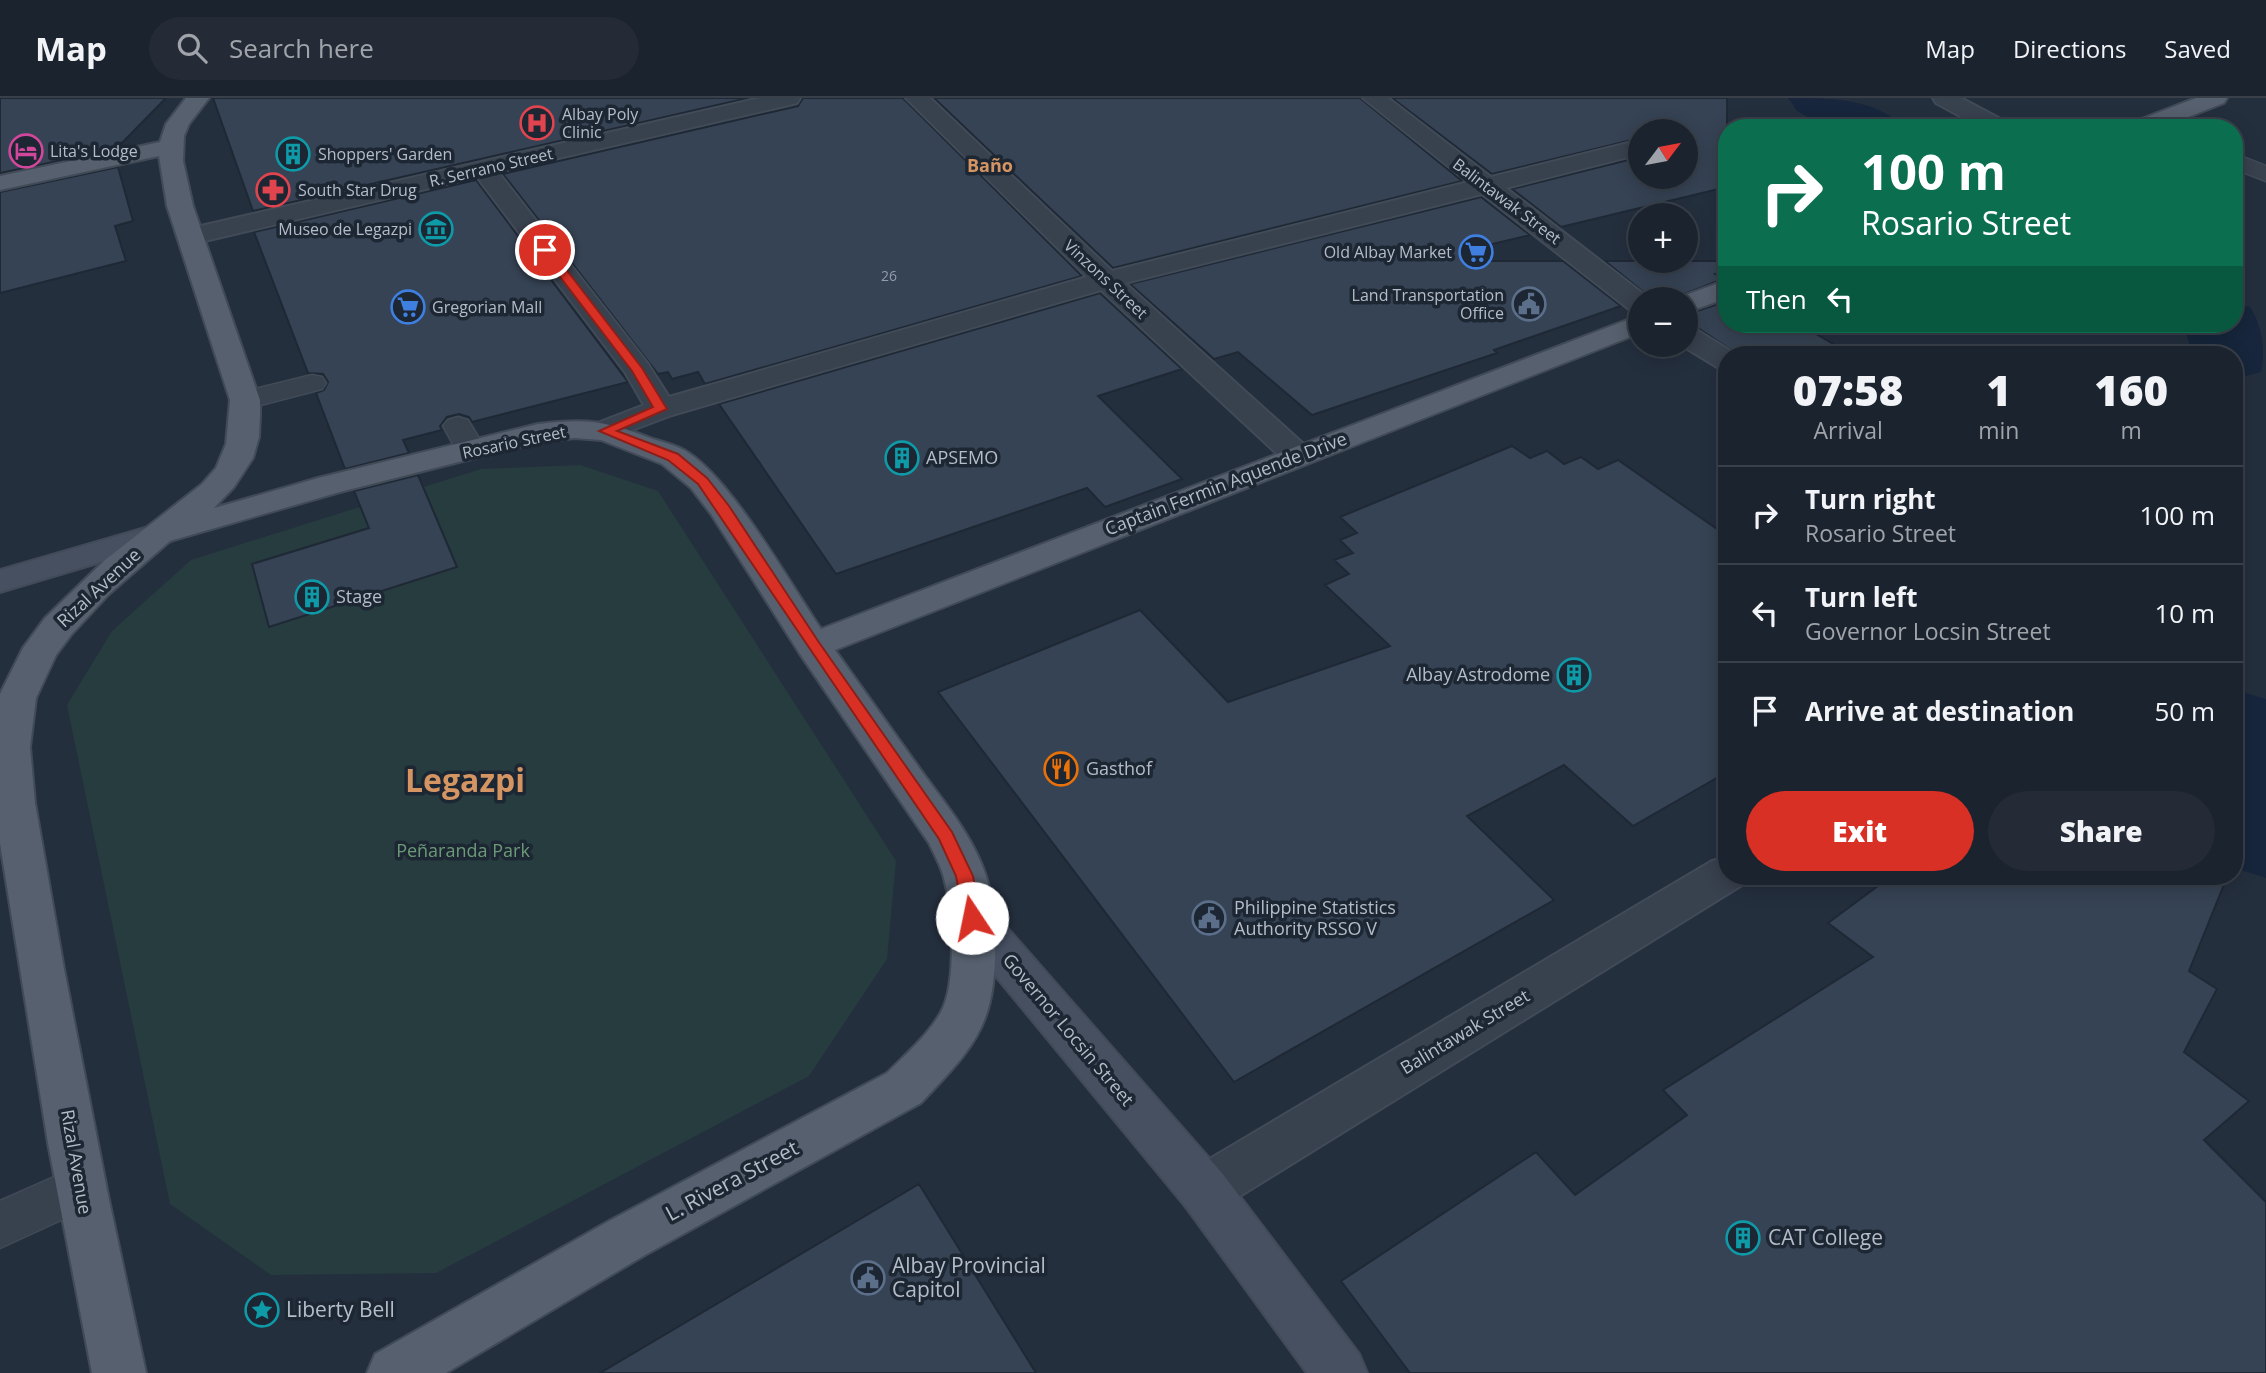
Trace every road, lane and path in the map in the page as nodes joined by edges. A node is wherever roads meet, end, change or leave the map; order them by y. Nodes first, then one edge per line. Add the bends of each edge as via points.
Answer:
1 (198, 98) edge
2 (789, 98) edge
3 (917, 98) edge
4 (1374, 98) edge
5 (1944, 98) edge
6 (2216, 98) edge
7 (1983, 119) edge
8 (2165, 119) edge
9 (169, 147) junction
10 (1628, 150) edge
11 (2243, 164) edge
12 (483, 169) junction
13 (2266, 174) edge
14 (0, 183) edge
15 (1484, 184) junction
16 (192, 236) junction
17 (1107, 280) junction
18 (1718, 292) edge
19 (1628, 295) edge
20 (1698, 300) edge
21 (1628, 328) edge
22 (1698, 343) edge
23 (1718, 355) edge
24 (312, 383) dead end
25 (245, 400) junction
26 (661, 409) junction
27 (606, 431) junction
28 (1297, 456) junction
29 (159, 534) junction
30 (0, 581) edge
31 (813, 645) junction
32 (6, 736) edge
33 (1718, 878) edge
34 (972, 918) junction
35 (79, 1188) junction
36 (1204, 1190) junction
37 (0, 1226) edge
38 (119, 1373) edge
39 (394, 1373) edge
40 (1339, 1373) edge

1 - 9 main road via 172,132
2 - 12 street, R. Serrano Street
3 - 17 street, Vinzons Street
4 - 15 street, Balintawak Street
5 - 7 street
6 - 8 main road
9 - 14 main road
9 - 16 main road, Rizal Avenue via 180,206
10 - 15 street, Rosario Street
11 - 13 lane
12 - 16 street, R. Serrano Street
12 - 26 street via 638,370
15 - 17 street, Rosario Street
15 - 19 street, Balintawak Street
16 - 25 main road, Rizal Avenue
17 - 26 street, Rosario Street
17 - 28 street, Vinzons Street
18 - 20 main road
21 - 28 main road, Captain Fermin Aquende Drive
22 - 23 street
24 - 25 lane
25 - 29 main road, Rizal Avenue via 245,430 237,459 199,503
26 - 27 street, Rosario Street
27 - 29 main road, Rosario Street via 575,429 464,438 329,485
27 - 31 main road via 673,457 702,481
28 - 31 main road, Captain Fermin Aquende Drive
29 - 30 street, Rosario Street
29 - 32 main road, Rizal Avenue via 62,620 36,655
31 - 34 main road via 946,836 965,876
32 - 35 main road, Rizal Avenue
33 - 36 street, Balintawak Street
34 - 36 street, Governor Locsin Street
34 - 39 main road, L. Rivera Street via 972,976 963,1017 936,1055 904,1088 628,1238
35 - 37 lane
35 - 38 main road, Rizal Avenue
36 - 40 street, Governor Locsin Street

